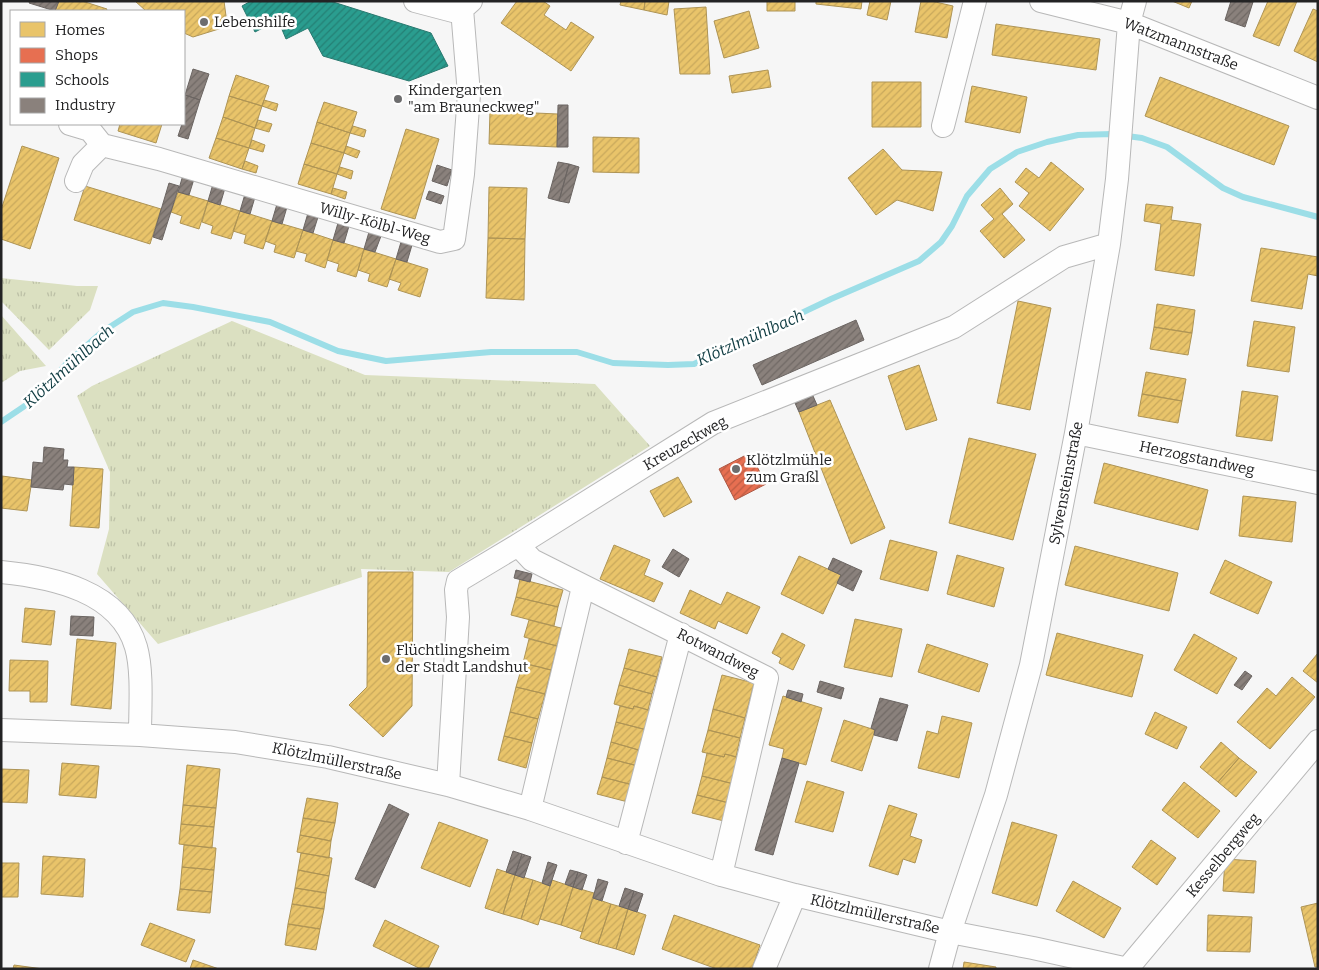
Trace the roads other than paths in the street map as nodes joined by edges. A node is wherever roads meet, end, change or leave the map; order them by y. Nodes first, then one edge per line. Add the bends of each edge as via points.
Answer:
1 (415, 1) edge
2 (975, 1) edge
3 (1041, 1) edge
4 (1135, 1) edge
5 (466, 5) edge
6 (1129, 23) junction
7 (1318, 98) edge
8 (73, 125) edge
9 (942, 126) dead end
10 (102, 145) junction
11 (76, 181) dead end
12 (1109, 244) junction
13 (1076, 433) junction
14 (1318, 483) edge
15 (518, 546) junction
16 (1, 572) edge
17 (583, 587) junction
18 (681, 634) junction
19 (1, 730) edge
20 (140, 735) junction
21 (1318, 741) edge
22 (448, 785) junction
23 (530, 809) junction
24 (626, 843) junction
25 (721, 875) junction
26 (795, 895) junction
27 (950, 932) junction
28 (764, 969) edge
29 (940, 969) edge
30 (1127, 969) edge

1 - 5 street via 453,11
2 - 9 street
3 - 6 street, Watzmannstraße
4 - 6 street, Sylvensteinstraße
5 - 10 street, Willy-Kölbl-Weg via 469,94 454,239 440,242
6 - 7 street, Watzmannstraße
6 - 12 street, Sylvensteinstraße
8 - 10 street via 90,130
10 - 11 street via 83,164
12 - 13 street, Sylvensteinstraße
12 - 15 street, Kreuzeckweg via 1064,257 954,327 713,423
13 - 14 street, Herzogstandweg
13 - 27 street, Sylvensteinstraße via 1031,665 996,794
15 - 17 street, Rotwandweg via 532,560
15 - 22 street, Kreuzeckweg via 458,581
16 - 20 street via 72,586 113,610 130,630 136,649
17 - 18 street, Rotwandweg
17 - 23 street
18 - 24 street
18 - 25 street, Rotwandweg via 767,678
19 - 20 street, Klötzlmüllerstraße
20 - 22 street, Klötzlmüllerstraße via 291,750
21 - 30 street, Kesselbergweg
22 - 23 street, Klötzlmüllerstraße
23 - 24 street, Klötzlmüllerstraße
24 - 25 street, Klötzlmüllerstraße
25 - 26 street, Klötzlmüllerstraße
26 - 27 street, Klötzlmüllerstraße
26 - 28 street
27 - 29 street, Sylvensteinstraße
27 - 30 street, Klötzlmüllerstraße

